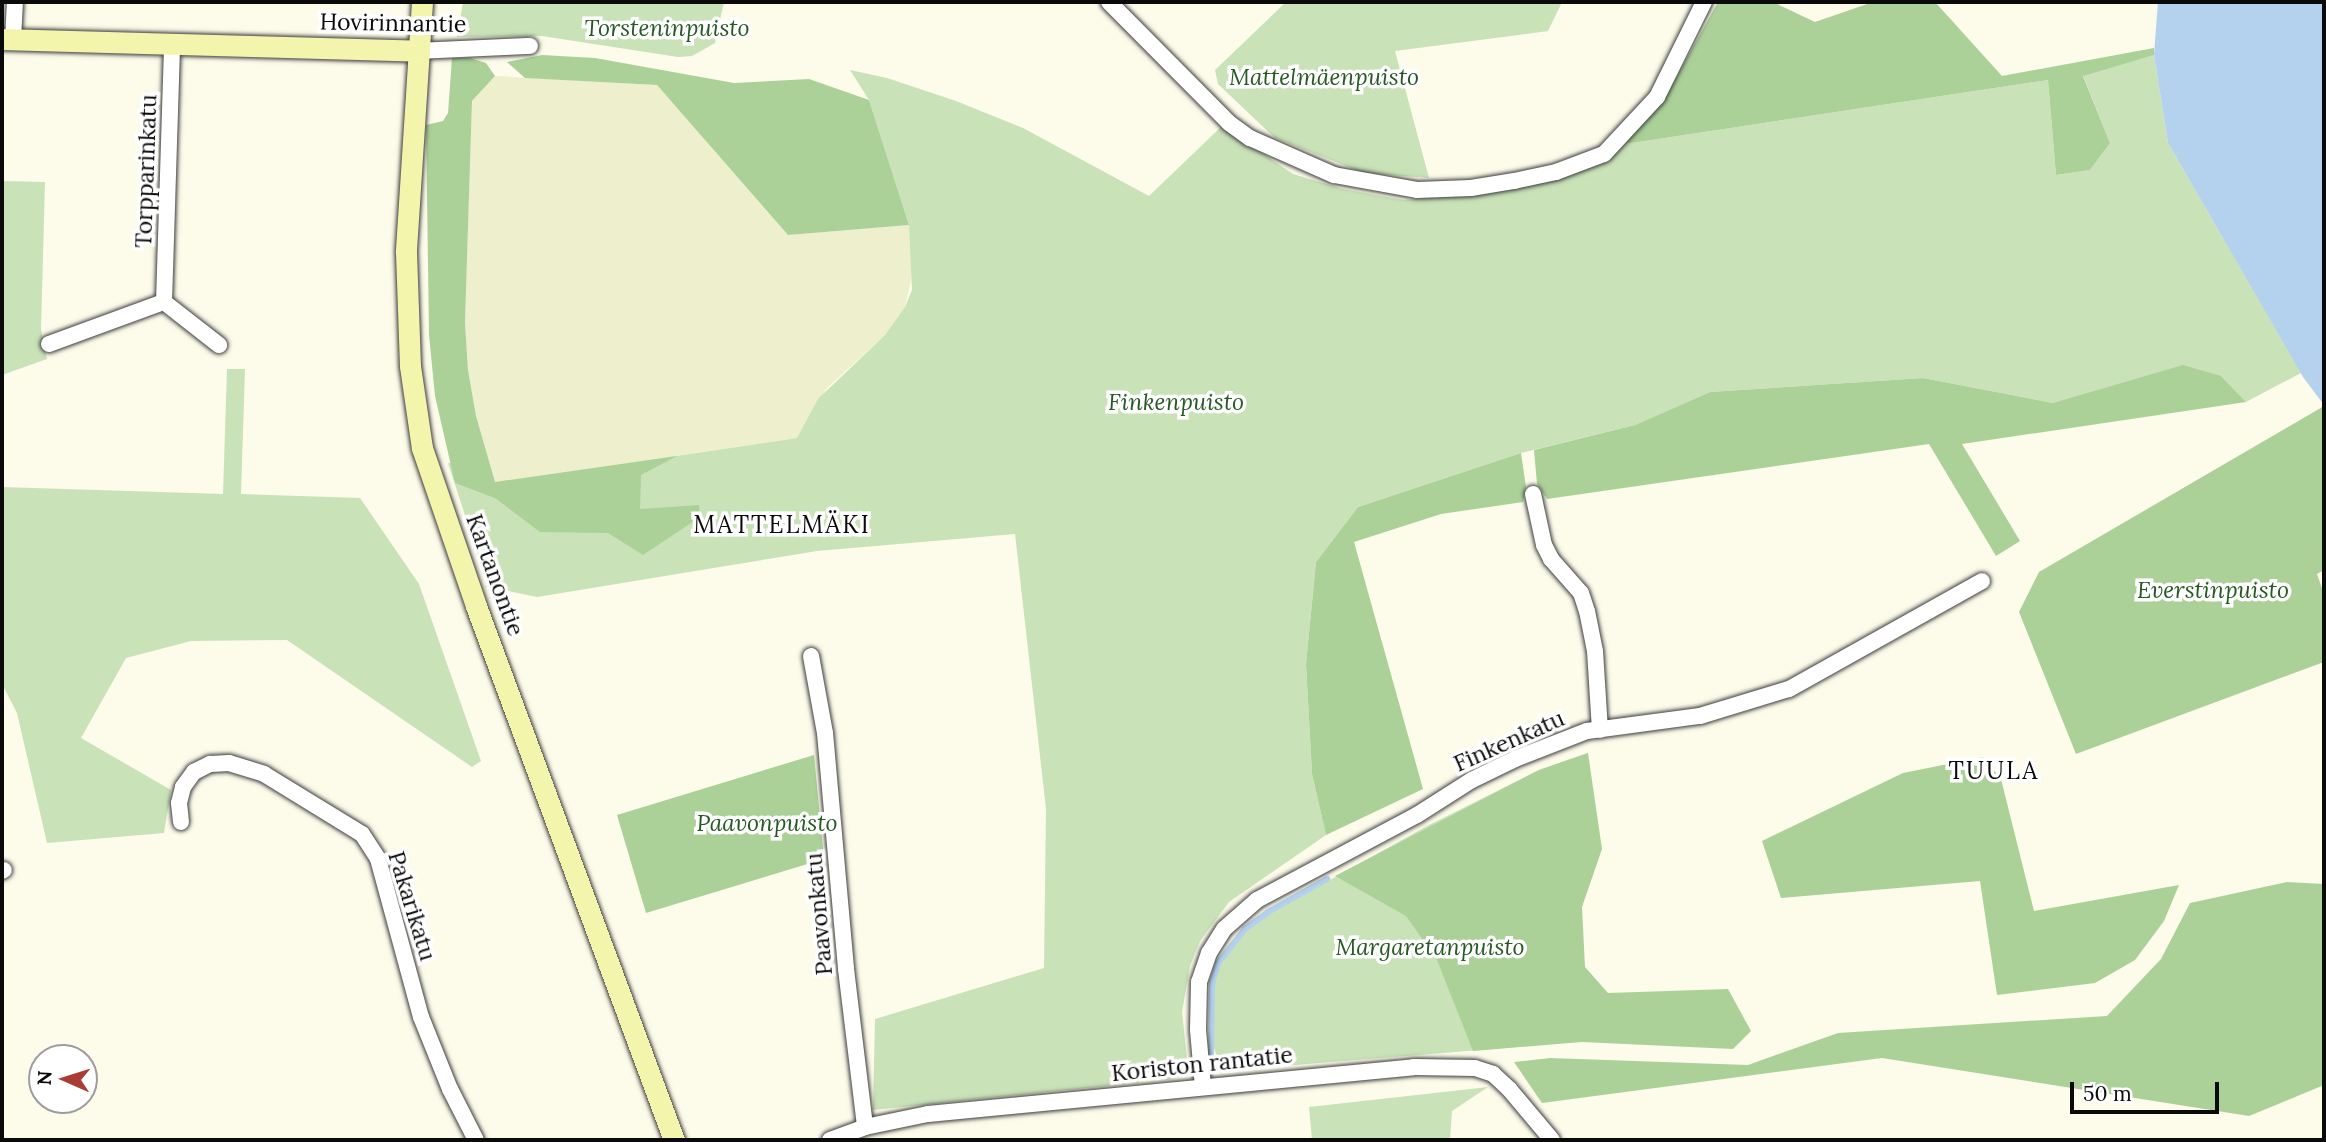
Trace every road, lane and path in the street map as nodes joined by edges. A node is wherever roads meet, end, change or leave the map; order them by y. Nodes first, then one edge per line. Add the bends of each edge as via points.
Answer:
1 (15, 2) edge
2 (422, 2) edge
3 (1109, 2) edge
4 (1704, 2) edge
5 (7, 39) edge
6 (172, 43) junction
7 (530, 46) dead end
8 (419, 51) junction
9 (164, 302) junction
10 (49, 344) dead end
11 (219, 345) dead end
12 (1533, 495) dead end
13 (1982, 581) dead end
14 (811, 656) dead end
15 (1600, 730) junction
16 (181, 822) dead end
17 (1203, 1087) junction
18 (865, 1127) junction
19 (475, 1140) edge
20 (674, 1140) edge
21 (830, 1140) edge
22 (1552, 1140) edge

1 - 5 street
2 - 8 street, Kartanontie
3 - 4 street via 1229,123 1250,138 1334,175 1417,190 1514,181 1604,154 1657,97
5 - 6 street, Hovirinnantie
6 - 8 street, Hovirinnantie
6 - 9 street, Torpparinkatu
7 - 8 street, Hovirinnantie
8 - 20 street, Kartanontie via 406,252 410,366 422,448
9 - 10 street
9 - 11 street
12 - 15 street via 1547,552 1581,593 1587,611 1595,651
13 - 15 street, Finkenkatu via 1790,689 1700,716
14 - 18 street, Paavonkatu via 825,733
15 - 17 street, Finkenkatu via 1567,739 1472,780 1417,815 1280,886 1237,915 1209,953 1199,982
16 - 19 street, Pakarikatu via 183,787 194,772 210,764 229,763 264,774 362,834 378,859 421,1017
17 - 18 street, Koriston rantatie via 928,1114
17 - 22 street, Koriston rantatie via 1365,1070 1475,1068 1493,1074
18 - 21 street, Koriston rantatie

